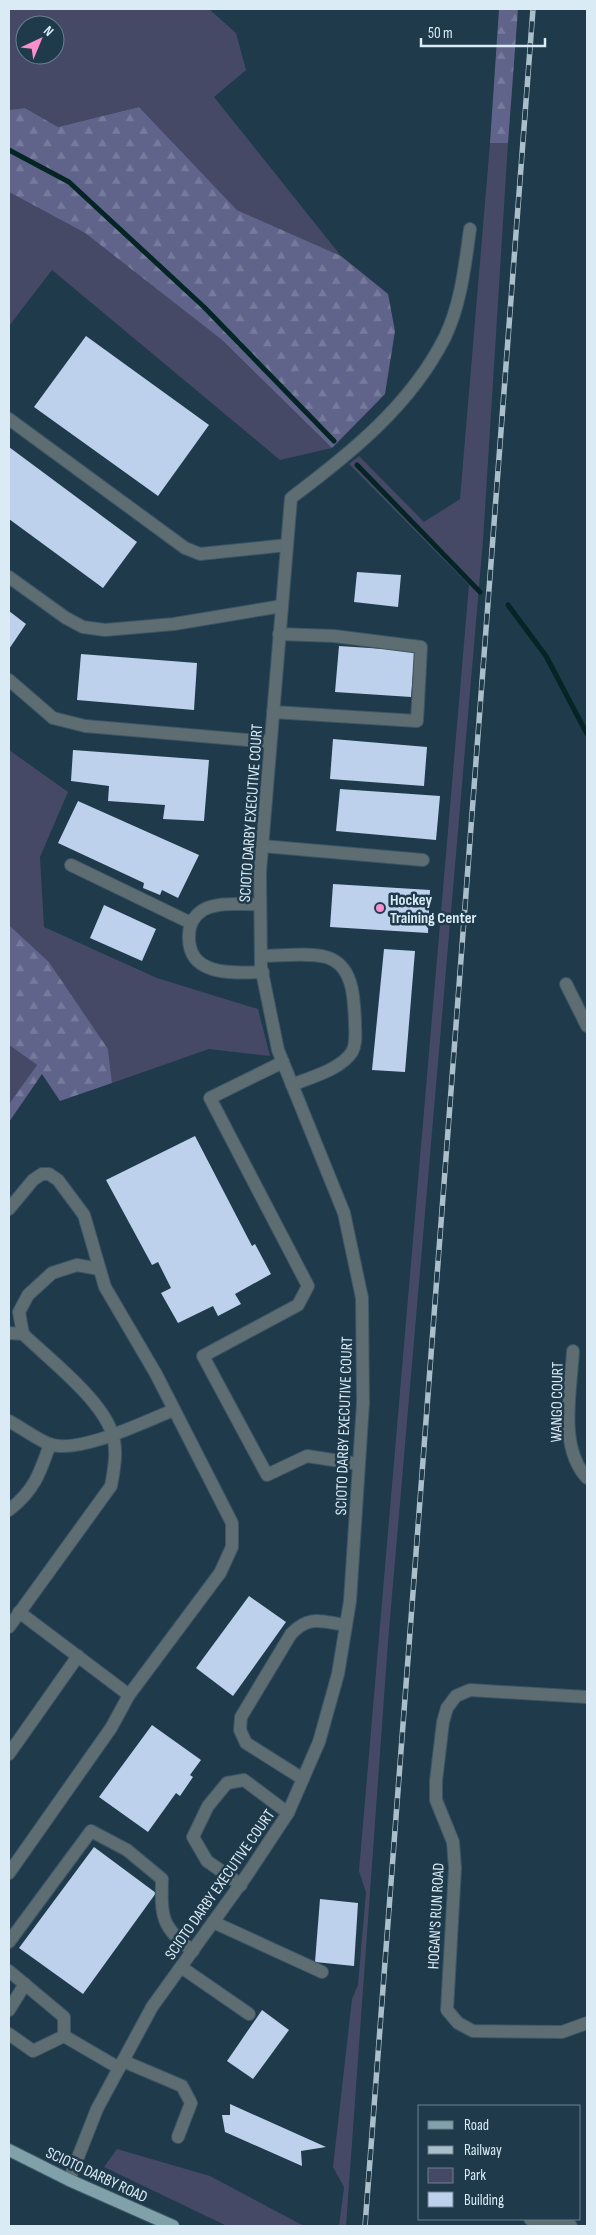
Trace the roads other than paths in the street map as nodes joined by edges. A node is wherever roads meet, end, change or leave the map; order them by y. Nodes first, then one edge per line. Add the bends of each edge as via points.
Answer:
1 (470, 229) dead end
2 (9, 419) edge
3 (287, 545) junction
4 (9, 577) edge
5 (282, 606) junction
6 (279, 634) junction
7 (9, 680) edge
8 (273, 712) junction
9 (270, 742) junction
10 (262, 846) junction
11 (423, 860) dead end
12 (71, 865) dead end
13 (260, 904) junction
14 (191, 923) junction
15 (261, 956) junction
16 (262, 972) junction
17 (566, 984) dead end
18 (587, 1026) edge
19 (283, 1062) junction
20 (292, 1085) junction
21 (9, 1209) edge
22 (99, 1269) junction
23 (9, 1334) edge
24 (23, 1334) junction
25 (573, 1351) dead end
26 (174, 1410) junction
27 (9, 1421) edge
28 (112, 1433) junction
29 (50, 1444) junction
30 (359, 1464) junction
31 (587, 1478) edge
32 (9, 1510) edge
33 (19, 1612) junction
34 (346, 1625) junction
35 (9, 1627) edge
36 (78, 1656) junction
37 (129, 1695) junction
38 (587, 1697) edge
39 (9, 1754) edge
40 (303, 1779) junction
41 (288, 1813) junction
42 (9, 1873) edge
43 (240, 1885) junction
44 (213, 1922) junction
45 (9, 1942) edge
46 (192, 1951) junction
47 (181, 1967) junction
48 (9, 1971) edge
49 (322, 1972) dead end
50 (25, 1984) junction
51 (9, 2010) edge
52 (249, 2014) dead end
53 (587, 2023) edge
54 (9, 2034) edge
55 (64, 2036) junction
56 (121, 2064) junction
57 (178, 2137) dead end
58 (9, 2150) edge
59 (69, 2180) junction
60 (536, 2220) edge
61 (173, 2226) edge
62 (570, 2226) edge

1 - 3 street, SCIOTO DARBY EXECUTIVE COURT via 462,284 445,335 421,378 385,421 290,498
2 - 3 street via 185,548 200,554
3 - 5 street, SCIOTO DARBY EXECUTIVE COURT
4 - 5 street via 66,618 83,627 105,630 174,624
5 - 6 street, SCIOTO DARBY EXECUTIVE COURT
6 - 8 street, SCIOTO DARBY EXECUTIVE COURT
6 - 8 street via 334,636 421,647 417,721
7 - 9 street via 52,718 85,726
8 - 9 street, SCIOTO DARBY EXECUTIVE COURT
9 - 10 street, SCIOTO DARBY EXECUTIVE COURT
10 - 11 street
10 - 13 street, SCIOTO DARBY EXECUTIVE COURT
12 - 14 street
13 - 14 street via 217,905 203,911
13 - 15 street, SCIOTO DARBY EXECUTIVE COURT
14 - 16 street via 188,937 196,960 226,974
15 - 16 street, SCIOTO DARBY EXECUTIVE COURT
15 - 20 street via 326,957 340,964 348,976 354,998 356,1042 352,1052 344,1061
16 - 19 street, SCIOTO DARBY EXECUTIVE COURT
17 - 18 street
19 - 20 street, SCIOTO DARBY EXECUTIVE COURT
19 - 30 street via 210,1098 308,1286 298,1305 203,1356 267,1475 307,1456
20 - 30 street, SCIOTO DARBY EXECUTIVE COURT via 344,1212 362,1298 363,1403
21 - 22 street via 33,1180 42,1174 50,1174 84,1214
22 - 24 street via 77,1265 52,1273 28,1295 19,1312
22 - 26 street
23 - 24 street
24 - 28 street via 97,1405
25 - 31 street, WANGO COURT via 568,1434 575,1463
26 - 28 street
26 - 37 street via 232,1523 232,1547 220,1574
27 - 29 street
28 - 29 street via 73,1446
28 - 33 street via 115,1464 111,1486
29 - 32 street via 40,1473 25,1498
30 - 34 street, SCIOTO DARBY EXECUTIVE COURT
33 - 35 street
33 - 36 street
34 - 40 street, SCIOTO DARBY EXECUTIVE COURT via 338,1674 319,1742
34 - 40 street via 310,1620 301,1623 291,1634 241,1717 240,1730 246,1743
36 - 37 street
36 - 39 street
37 - 42 street via 111,1728
38 - 53 street, HOGAN'S RUN ROAD via 470,1690 456,1696 447,1708 443,1722 436,1781 436,1800 453,1842 455,1868 447,2010 458,2023 473,2031 562,2032
40 - 41 street, SCIOTO DARBY EXECUTIVE COURT
41 - 43 street, SCIOTO DARBY EXECUTIVE COURT
41 - 43 street via 244,1780 226,1783 208,1806 193,1837 207,1861
43 - 44 street, SCIOTO DARBY EXECUTIVE COURT
44 - 46 street, SCIOTO DARBY EXECUTIVE COURT
44 - 49 street
45 - 46 street via 91,1831 127,1850 162,1879 161,1910 172,1936
46 - 47 street, SCIOTO DARBY EXECUTIVE COURT
47 - 52 street
47 - 56 street, SCIOTO DARBY EXECUTIVE COURT via 152,2007
48 - 50 street
50 - 51 street
50 - 55 street via 64,2017
54 - 55 street via 33,2051
55 - 56 street
56 - 57 street via 182,2086 191,2103
56 - 59 street, SCIOTO DARBY EXECUTIVE COURT via 97,2109
58 - 59 main road, SCIOTO DARBY ROAD
59 - 61 main road, SCIOTO DARBY ROAD
60 - 62 street

